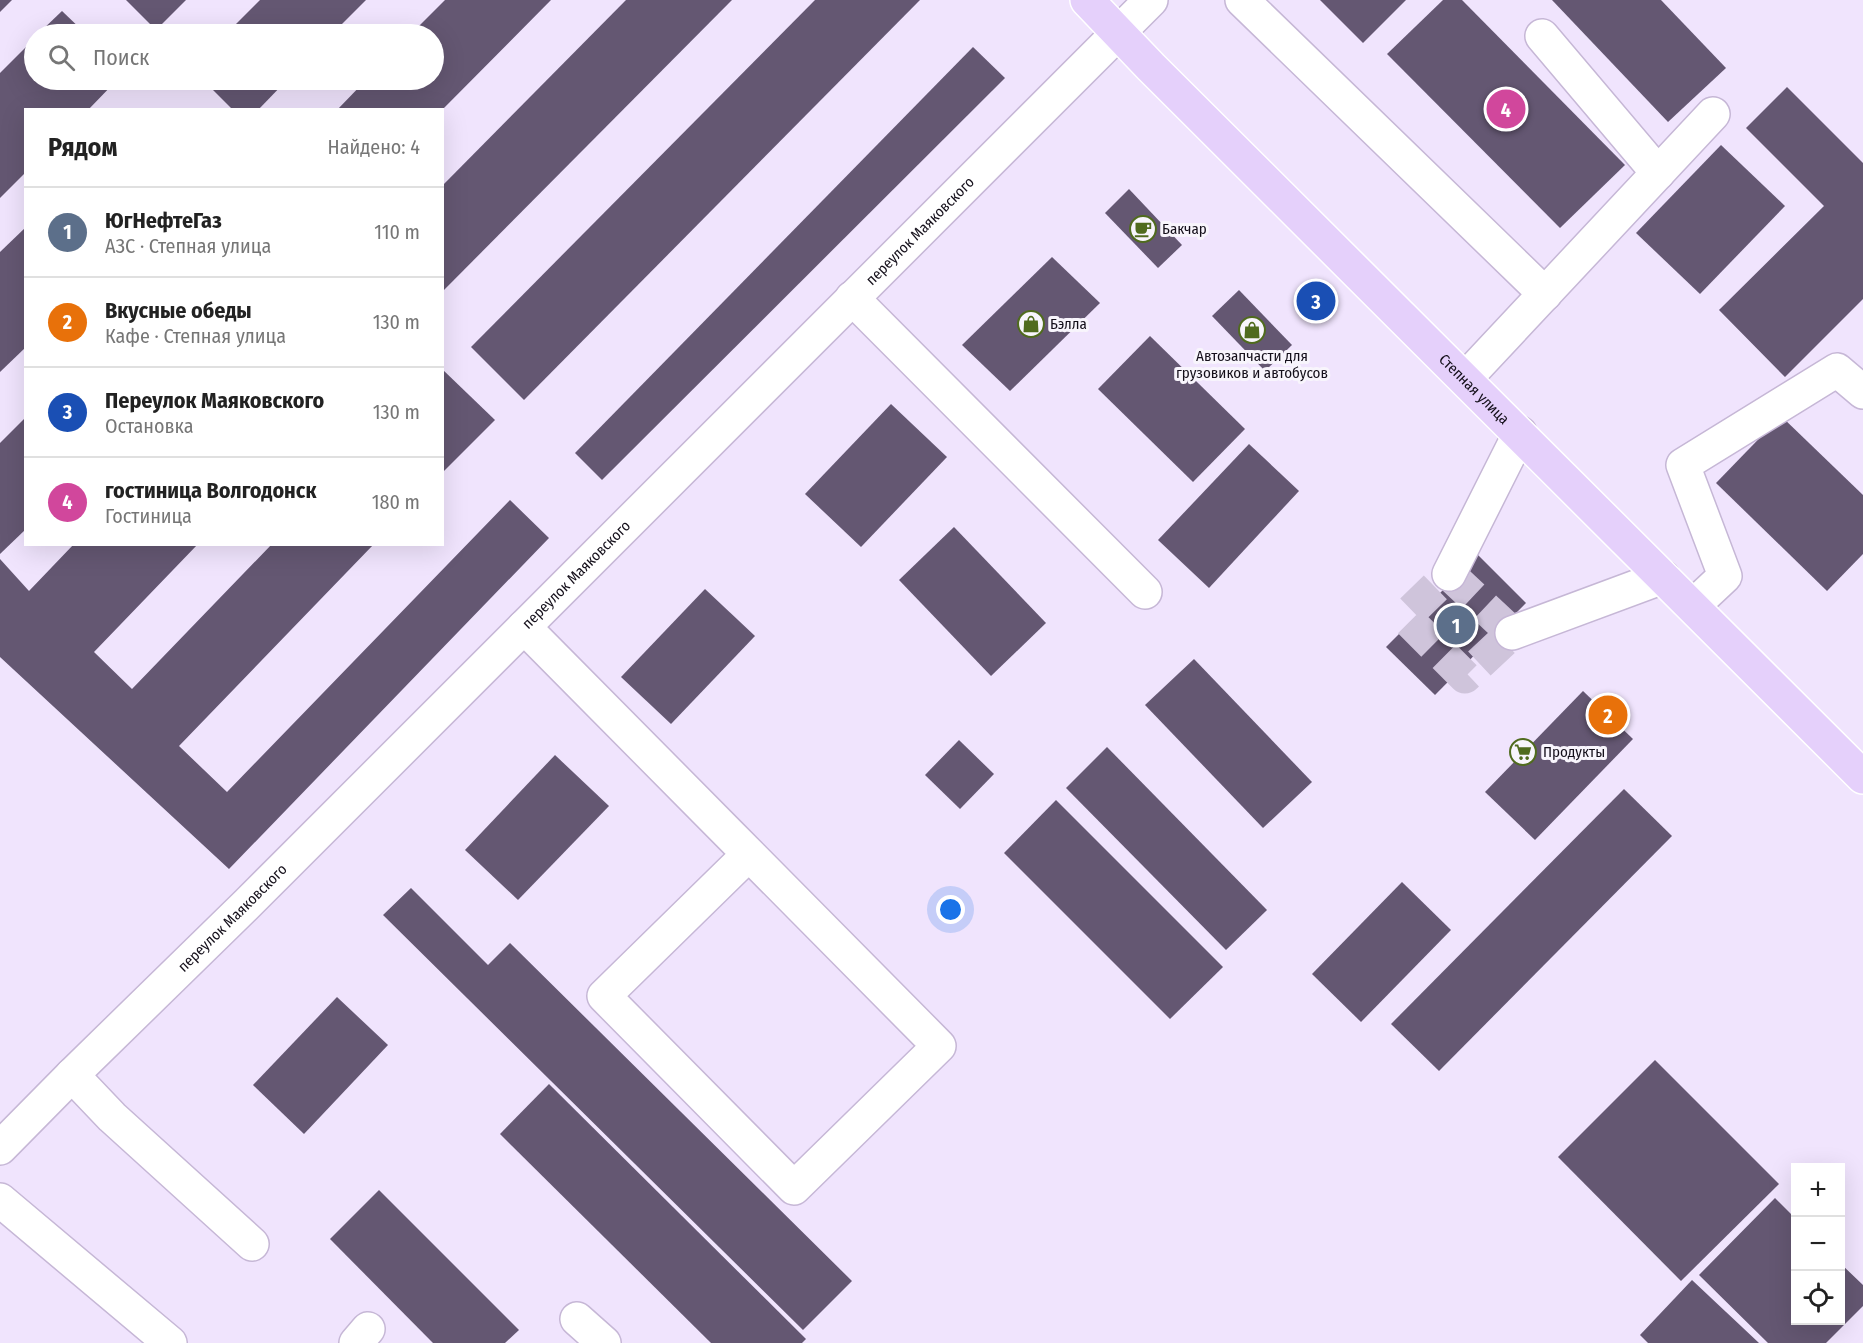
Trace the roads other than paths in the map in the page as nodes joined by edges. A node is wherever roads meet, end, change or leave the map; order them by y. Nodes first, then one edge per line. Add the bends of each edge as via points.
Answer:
1 (1087, 0) edge
2 (1151, 0) edge
3 (1242, 0) edge
4 (1118, 32) junction
5 (1542, 36) dead end
6 (1713, 114) dead end
7 (1658, 173) junction
8 (1545, 294) junction
9 (852, 298) junction
10 (1465, 379) junction
11 (1863, 392) edge
12 (1520, 433) junction
13 (1449, 574) tunnel mouth
14 (1663, 577) junction
15 (1145, 592) dead end
16 (1693, 606) junction
17 (524, 627) junction
18 (1512, 633) dead end
19 (1863, 777) edge
20 (749, 854) junction
21 (72, 1075) junction
22 (0, 1148) edge
23 (0, 1200) edge
24 (252, 1244) dead end
25 (577, 1318) dead end
26 (170, 1343) edge
27 (604, 1343) edge

1 - 4 main road, Степная улица
2 - 4 street, переулок Маяковского
3 - 8 street
4 - 9 street, переулок Маяковского
4 - 10 main road, Степная улица
5 - 7 street
6 - 7 street
7 - 8 street
8 - 10 street
9 - 15 street
9 - 17 street, переулок Маяковского
10 - 12 main road, Степная улица
11 - 16 street via 1837,369 1683,465 1725,576
12 - 13 street
12 - 14 main road, Степная улица
14 - 16 main road, Степная улица
14 - 18 street
16 - 19 main road, Степная улица
17 - 20 street
17 - 21 street, переулок Маяковского
20 - 20 street via 939,1046 794,1188 604,996
21 - 22 street, переулок Маяковского
21 - 24 street via 112,1117
23 - 26 street
25 - 27 street

